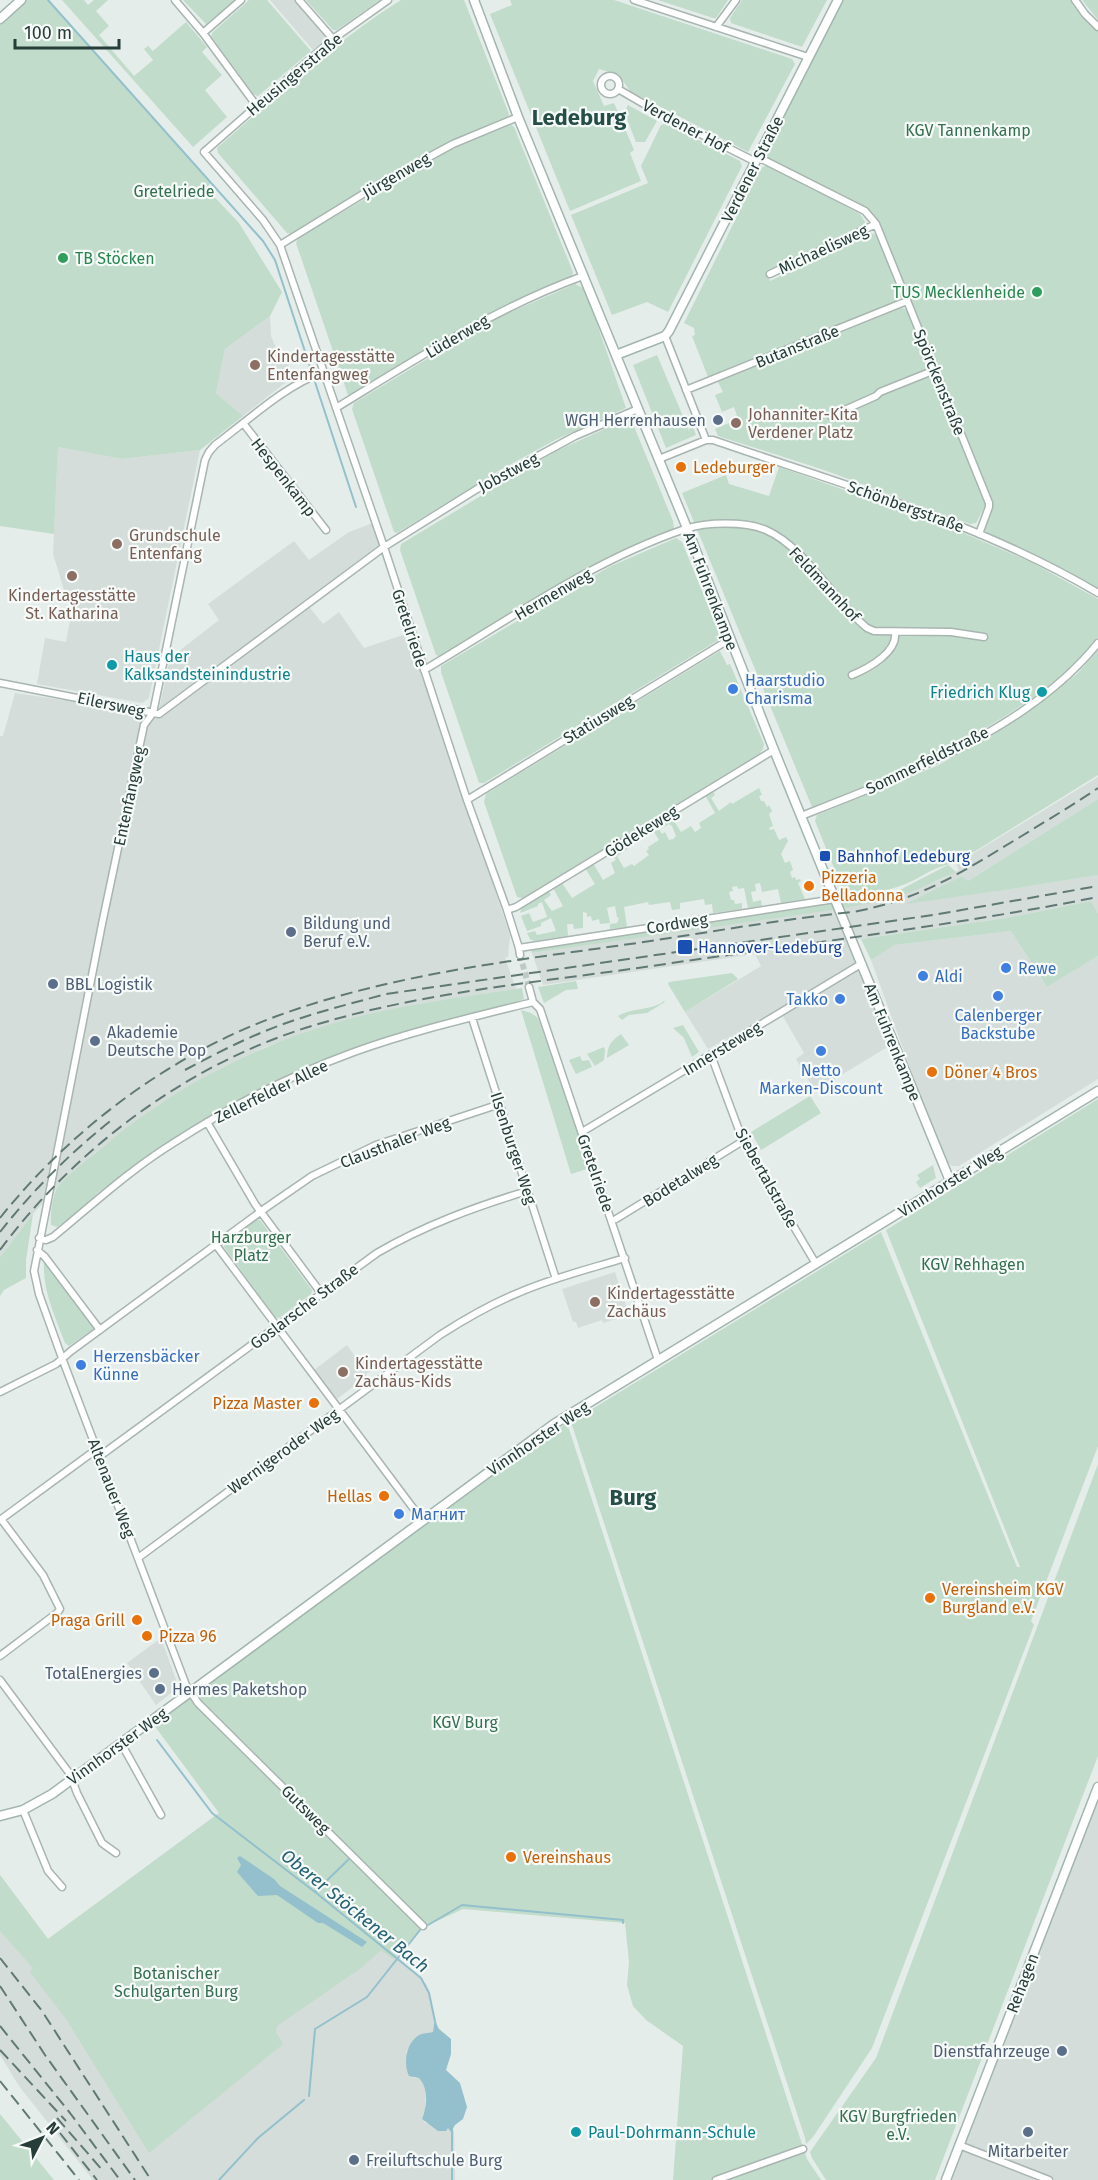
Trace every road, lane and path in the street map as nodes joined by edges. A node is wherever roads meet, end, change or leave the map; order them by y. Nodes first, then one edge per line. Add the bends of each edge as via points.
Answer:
1 (21, 0) edge
2 (175, 0) edge
3 (241, 0) edge
4 (299, 0) edge
5 (388, 0) edge
6 (474, 0) edge
7 (634, 0) edge
8 (736, 0) edge
9 (838, 0) edge
10 (1076, 0) edge
11 (0, 19) edge
12 (716, 27) junction
13 (1098, 27) edge
14 (203, 33) junction
15 (333, 39) junction
16 (808, 57) junction
17 (618, 89) dead end
18 (256, 105) junction
19 (518, 117) junction
20 (204, 152) joint
21 (757, 159) junction
22 (876, 224) junction
23 (280, 245) junction
24 (770, 274) dead end
25 (583, 276) junction
26 (907, 301) junction
27 (664, 336) junction
28 (616, 355) junction
29 (935, 370) junction
30 (322, 372) junction
31 (686, 390) junction
32 (336, 408) junction
33 (638, 409) junction
34 (831, 416) dead end
35 (243, 423) junction
36 (706, 440) junction
37 (659, 459) junction
38 (687, 528) junction
39 (326, 530) dead end
40 (979, 534) junction
41 (384, 547) junction
42 (1098, 593) edge
43 (895, 632) junction
44 (984, 637) dead end
45 (730, 639) junction
46 (1098, 643) edge
47 (424, 670) junction
48 (852, 675) dead end
49 (0, 683) edge
50 (153, 713) junction
51 (774, 750) junction
52 (467, 800) junction
53 (801, 816) junction
54 (835, 899) junction
55 (507, 910) junction
56 (520, 952) joint
57 (861, 964) junction
58 (529, 987) tunnel mouth
59 (533, 1002) junction
60 (472, 1018) junction
61 (711, 1055) junction
62 (1098, 1090) edge
63 (500, 1104) junction
64 (207, 1122) junction
65 (582, 1132) junction
66 (743, 1142) junction
67 (950, 1181) junction
68 (527, 1191) junction
69 (261, 1212) junction
70 (616, 1219) dead end
71 (39, 1238) junction
72 (216, 1245) junction
73 (37, 1250) junction
74 (624, 1258) junction
75 (816, 1264) junction
76 (556, 1279) junction
77 (36, 1283) joint
78 (321, 1293) junction
79 (276, 1327) junction
80 (100, 1330) junction
81 (62, 1359) junction
82 (658, 1360) junction
83 (0, 1392) edge
84 (339, 1410) junction
85 (99, 1453) junction
86 (1, 1519) edge
87 (423, 1520) junction
88 (138, 1558) junction
89 (0, 1656) edge
90 (0, 1680) edge
91 (191, 1691) junction
92 (121, 1743) junction
93 (72, 1780) junction
94 (1098, 1787) edge
95 (24, 1810) junction
96 (161, 1815) dead end
97 (0, 1816) edge
98 (116, 1853) dead end
99 (62, 1887) dead end
100 (423, 1926) dead end
101 (959, 2145) junction
102 (803, 2149) dead end
103 (716, 2180) edge
104 (946, 2180) edge
105 (1049, 2180) edge

1 - 11 street
2 - 14 street
3 - 14 street
4 - 15 street
5 - 15 street, Heusingerstraße
6 - 19 street, Am Fuhrenkampe
7 - 12 street
8 - 12 street
9 - 16 street, Verdener Straße
10 - 13 street
12 - 16 street
14 - 18 street
15 - 18 street, Heusingerstraße
16 - 21 street, Verdener Straße
17 - 21 street, Verdener Hof
18 - 20 street, Heusingerstraße
19 - 23 street, Jürgenweg via 453,144
19 - 25 street, Am Fuhrenkampe
20 - 23 street, Gretelriede
21 - 22 street, Spörckenstraße via 865,211
21 - 27 street, Verdener Straße
22 - 24 street, Michaelisweg
22 - 26 street, Spörckenstraße
23 - 30 street, Gretelriede
25 - 28 street, Am Fuhrenkampe
25 - 32 street, Lüderweg via 520,302 456,336
26 - 29 street, Spörckenstraße
26 - 31 street, Butanstraße
27 - 28 street
27 - 31 street
28 - 33 street, Am Fuhrenkampe
29 - 34 street
29 - 40 street, Spörckenstraße via 989,503
30 - 32 street, Gretelriede
30 - 35 street, Entenfangweg via 293,386
31 - 36 street
32 - 41 street, Gretelriede
33 - 37 street, Am Fuhrenkampe
33 - 41 street, Jobstweg via 575,436 477,489
35 - 39 street, Hespenkamp
35 - 50 street, Entenfangweg via 215,445 205,460
36 - 37 street
36 - 40 street, Schönbergstraße via 843,483
37 - 38 street, Am Fuhrenkampe
38 - 43 street, Feldmannhof via 736,524 765,529 789,545 867,628
38 - 45 street, Am Fuhrenkampe
38 - 47 street, Hermenweg via 588,573
40 - 42 street, Schönbergstraße
41 - 47 street, Gretelriede
41 - 50 street, Eilersweg via 159,714
43 - 44 street, Feldmannhof via 951,632
43 - 48 street via 890,650
45 - 51 street, Am Fuhrenkampe
45 - 52 street, Statiusweg
46 - 53 street, Sommerfeldstraße via 1060,682 974,740 908,773
47 - 52 street, Gretelriede
49 - 50 street, Eilersweg
50 - 71 street, Entenfangweg via 144,725
51 - 53 street, Am Fuhrenkampe
51 - 55 street, Gödekeweg
52 - 55 street, Gretelriede
53 - 54 street, Am Fuhrenkampe
54 - 56 street, Cordweg
54 - 57 street, Am Fuhrenkampe
55 - 56 street, Gretelriede
57 - 61 street, Innersteweg
57 - 67 street, Am Fuhrenkampe
58 - 59 street, Gretelriede
59 - 60 street, Zellerfelder Allee
59 - 65 street, Gretelriede via 540,1010
60 - 63 street, Ilsenburger Weg
60 - 64 street, Zellerfelder Allee via 343,1056 274,1085
61 - 65 street, Innersteweg
61 - 66 street, Siebertalstraße
62 - 67 street, Vinnhorster Weg
63 - 68 street, Ilsenburger Weg
63 - 69 street, Clausthaler Weg via 361,1152 312,1176
64 - 69 street
64 - 71 street, Zellerfelder Allee via 138,1167 53,1237
65 - 74 street, Gretelriede
66 - 70 street, Bodetalweg
66 - 75 street, Siebertalstraße
67 - 75 street, Vinnhorster Weg
68 - 76 street, Ilsenburger Weg
68 - 78 street, Goslarsche Straße via 455,1214 414,1233 369,1258
69 - 72 street, Clausthaler Weg
69 - 78 street
71 - 73 street, Entenfangweg
72 - 79 street
72 - 80 street, Clausthaler Weg
73 - 77 street, Entenfangweg
73 - 80 street
74 - 76 street, Wernigeroder Weg
74 - 82 street, Gretelriede
75 - 82 street, Vinnhorster Weg
76 - 84 street, Wernigeroder Weg via 465,1319
77 - 81 street, Altenauer Weg
78 - 79 street, Goslarsche Straße
79 - 84 street
79 - 85 street, Goslarsche Straße
80 - 81 street, Clausthaler Weg
81 - 83 street, Clausthaler Weg
81 - 85 street, Altenauer Weg
82 - 87 street, Vinnhorster Weg via 554,1424
84 - 87 street
84 - 88 street, Wernigeroder Weg
85 - 86 street, Goslarsche Straße
85 - 88 street, Altenauer Weg
86 - 89 street via 42,1575 60,1609
87 - 91 street, Vinnhorster Weg
88 - 91 street, Altenauer Weg
90 - 93 street
91 - 92 street, Vinnhorster Weg
91 - 100 street, Gutsweg via 198,1703
92 - 93 street, Vinnhorster Weg
92 - 96 street
93 - 95 street, Vinnhorster Weg
93 - 98 street via 102,1843
94 - 101 street, Rehagen
95 - 97 street, Vinnhorster Weg
95 - 99 street via 48,1871
101 - 104 street, Rehagen
101 - 105 street
102 - 103 street

